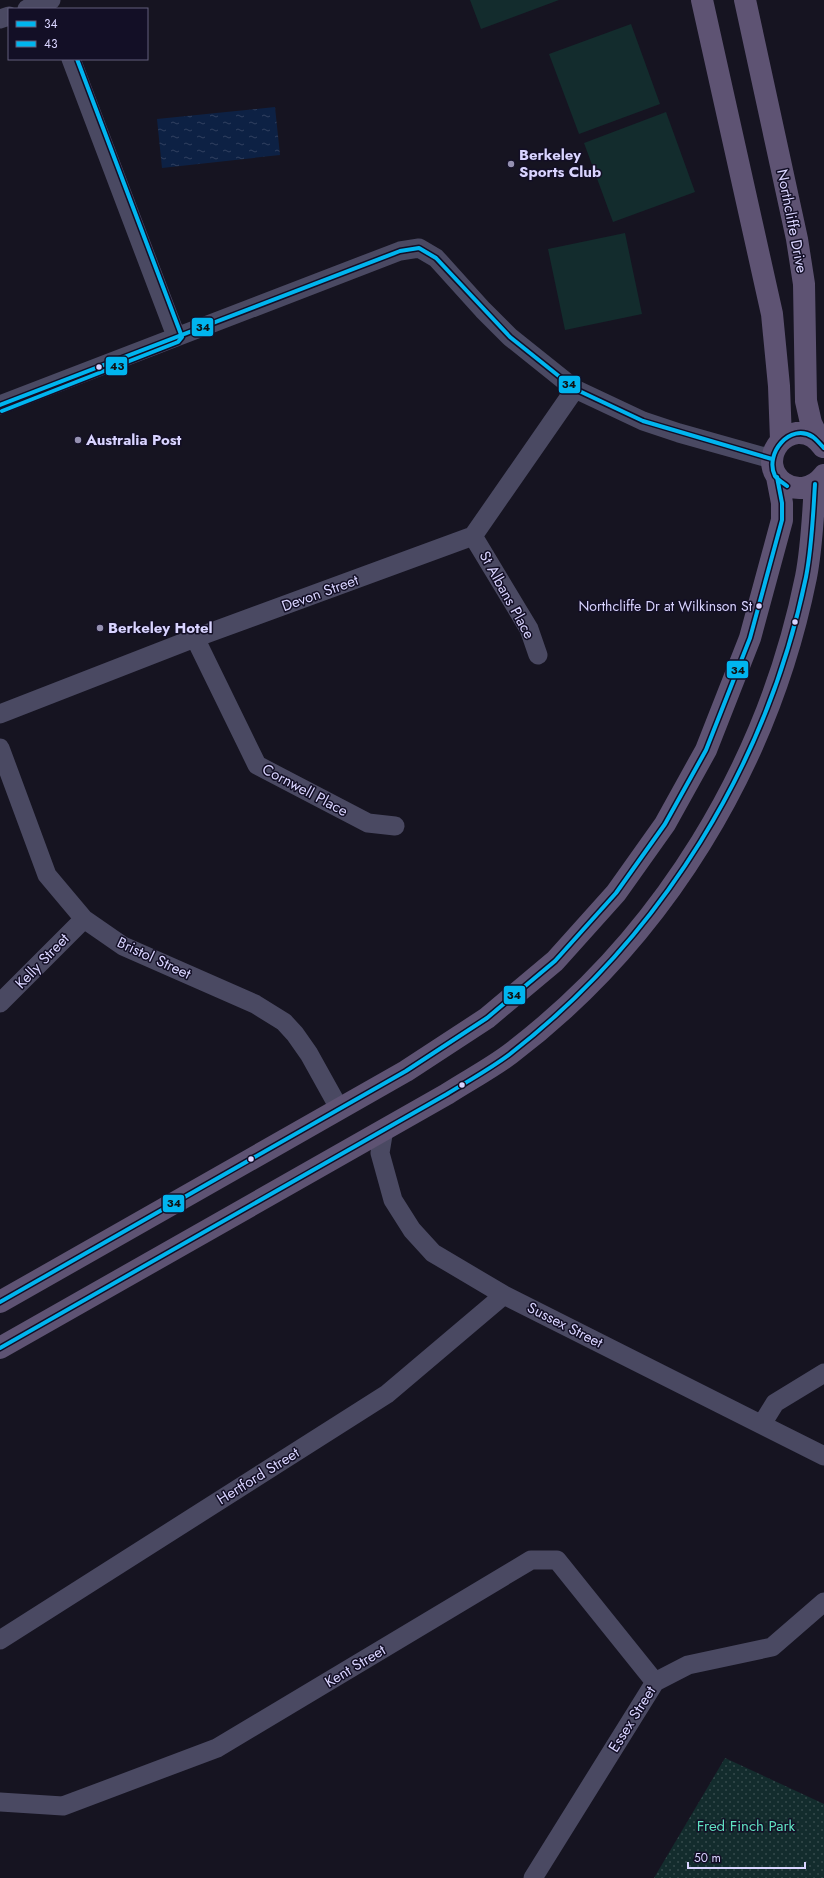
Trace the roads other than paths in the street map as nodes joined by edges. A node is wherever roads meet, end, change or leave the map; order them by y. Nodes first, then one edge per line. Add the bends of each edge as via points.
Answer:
1 (702, 0) edge
2 (746, 0) edge
3 (51, 3) edge
4 (31, 8) edge
5 (71, 60) edge
6 (176, 336) junction
7 (575, 389) junction
8 (0, 405) edge
9 (822, 445) edge
10 (777, 459) junction
11 (820, 480) edge
12 (473, 536) junction
13 (196, 638) junction
14 (538, 655) dead end
15 (0, 714) edge
16 (0, 748) edge
17 (395, 826) dead end
18 (84, 919) junction
19 (0, 1003) edge
20 (339, 1108) junction
21 (384, 1130) junction
22 (504, 1295) junction
23 (0, 1302) edge
24 (0, 1348) edge
25 (824, 1373) edge
26 (762, 1424) junction
27 (824, 1456) edge
28 (824, 1602) edge
29 (0, 1640) edge
30 (655, 1682) junction
31 (0, 1802) edge
32 (533, 1878) edge

1 - 10 main road via 772,314 779,386
2 - 9 main road, Northcliffe Drive via 797,239 804,284 806,401 811,423
3 - 4 street
5 - 6 street
6 - 7 street via 411,248 419,248 436,258 510,337
6 - 8 street
7 - 10 street via 643,421
7 - 12 street
9 - 10 main road via 806,434 788,435
10 - 11 main road via 785,485 795,489 806,488
10 - 20 main road via 782,520 750,638 706,750 665,824 616,893 555,961 487,1018 406,1071
11 - 21 main road via 806,576 785,661 745,765 702,843 647,920 590,984 556,1015 510,1055
12 - 13 street, Devon Street
12 - 14 street, St Albans Place via 529,629
13 - 15 street, Devon Street
13 - 17 street, Cornwell Place via 257,765 368,823
16 - 18 street, Bristol Street via 47,875
18 - 19 street, Kelly Street
18 - 20 street, Bristol Street via 123,946 255,1004 284,1022 296,1034 309,1054
20 - 23 main road
21 - 22 street, Sussex Street via 380,1153 386,1180 393,1200 408,1224 433,1253
21 - 24 main road
22 - 26 street, Sussex Street
22 - 29 street, Hertford Street via 387,1394
25 - 26 street via 775,1403
26 - 27 street, Sussex Street
28 - 30 street, Essex Street via 772,1647 688,1665
30 - 31 street, Kent Street via 557,1560 531,1560 217,1748 63,1806
30 - 32 street, Essex Street

